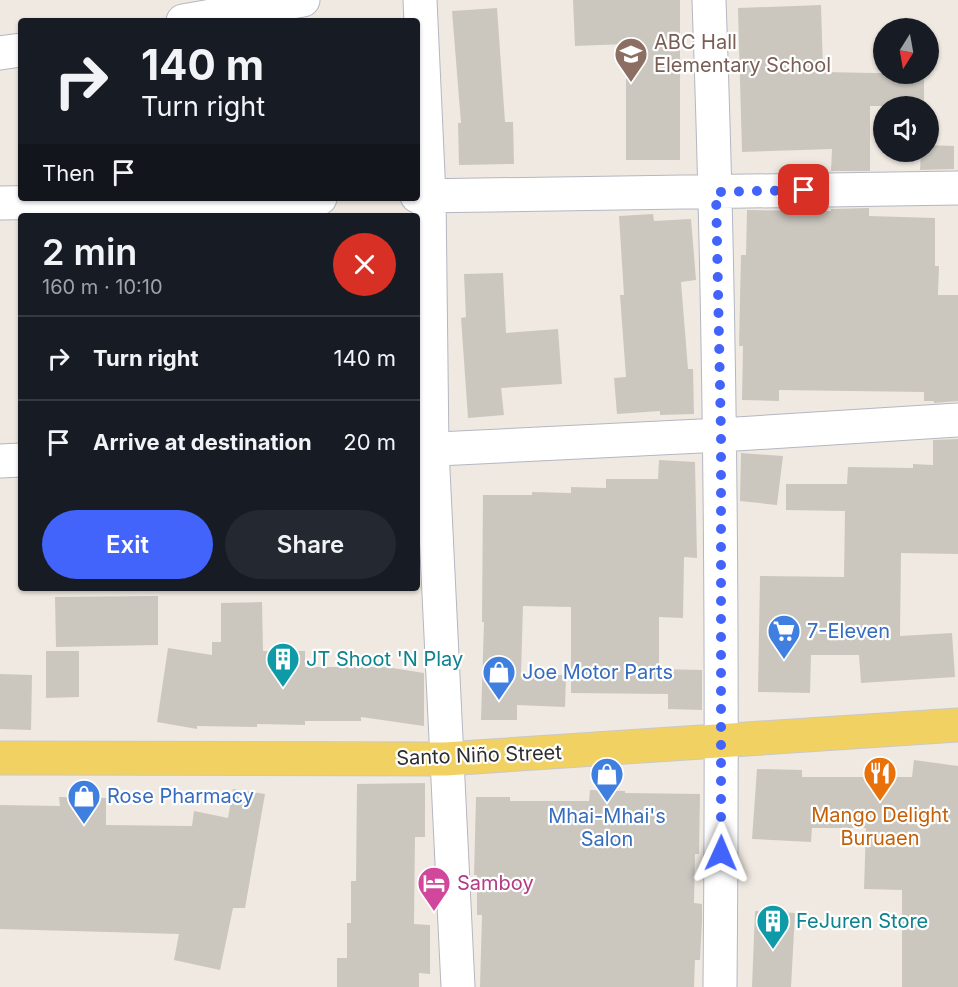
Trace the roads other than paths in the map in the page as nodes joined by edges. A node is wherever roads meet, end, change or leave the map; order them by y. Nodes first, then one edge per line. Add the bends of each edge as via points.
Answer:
1 (303, 0) edge
2 (420, 0) edge
3 (709, 0) edge
4 (200, 18) edge
5 (18, 50) edge
6 (0, 53) edge
7 (958, 188) edge
8 (716, 192) junction
9 (423, 196) edge
10 (128, 201) edge
11 (0, 203) edge
12 (958, 420) edge
13 (721, 435) junction
14 (424, 449) edge
15 (18, 460) edge
16 (0, 461) edge
17 (958, 725) edge
18 (722, 742) junction
19 (0, 758) edge
20 (445, 759) junction
21 (458, 987) edge
22 (720, 987) edge

1 - 4 street
2 - 9 street
3 - 8 street
5 - 6 street
7 - 8 street
8 - 9 street
8 - 13 street
9 - 14 street
10 - 11 street
12 - 13 street
13 - 14 street
13 - 18 street
14 - 20 street
15 - 16 street
17 - 18 main road, Santo Niño Street
18 - 20 main road, Santo Niño Street
18 - 22 street
19 - 20 main road, Santo Niño Street
20 - 21 street

